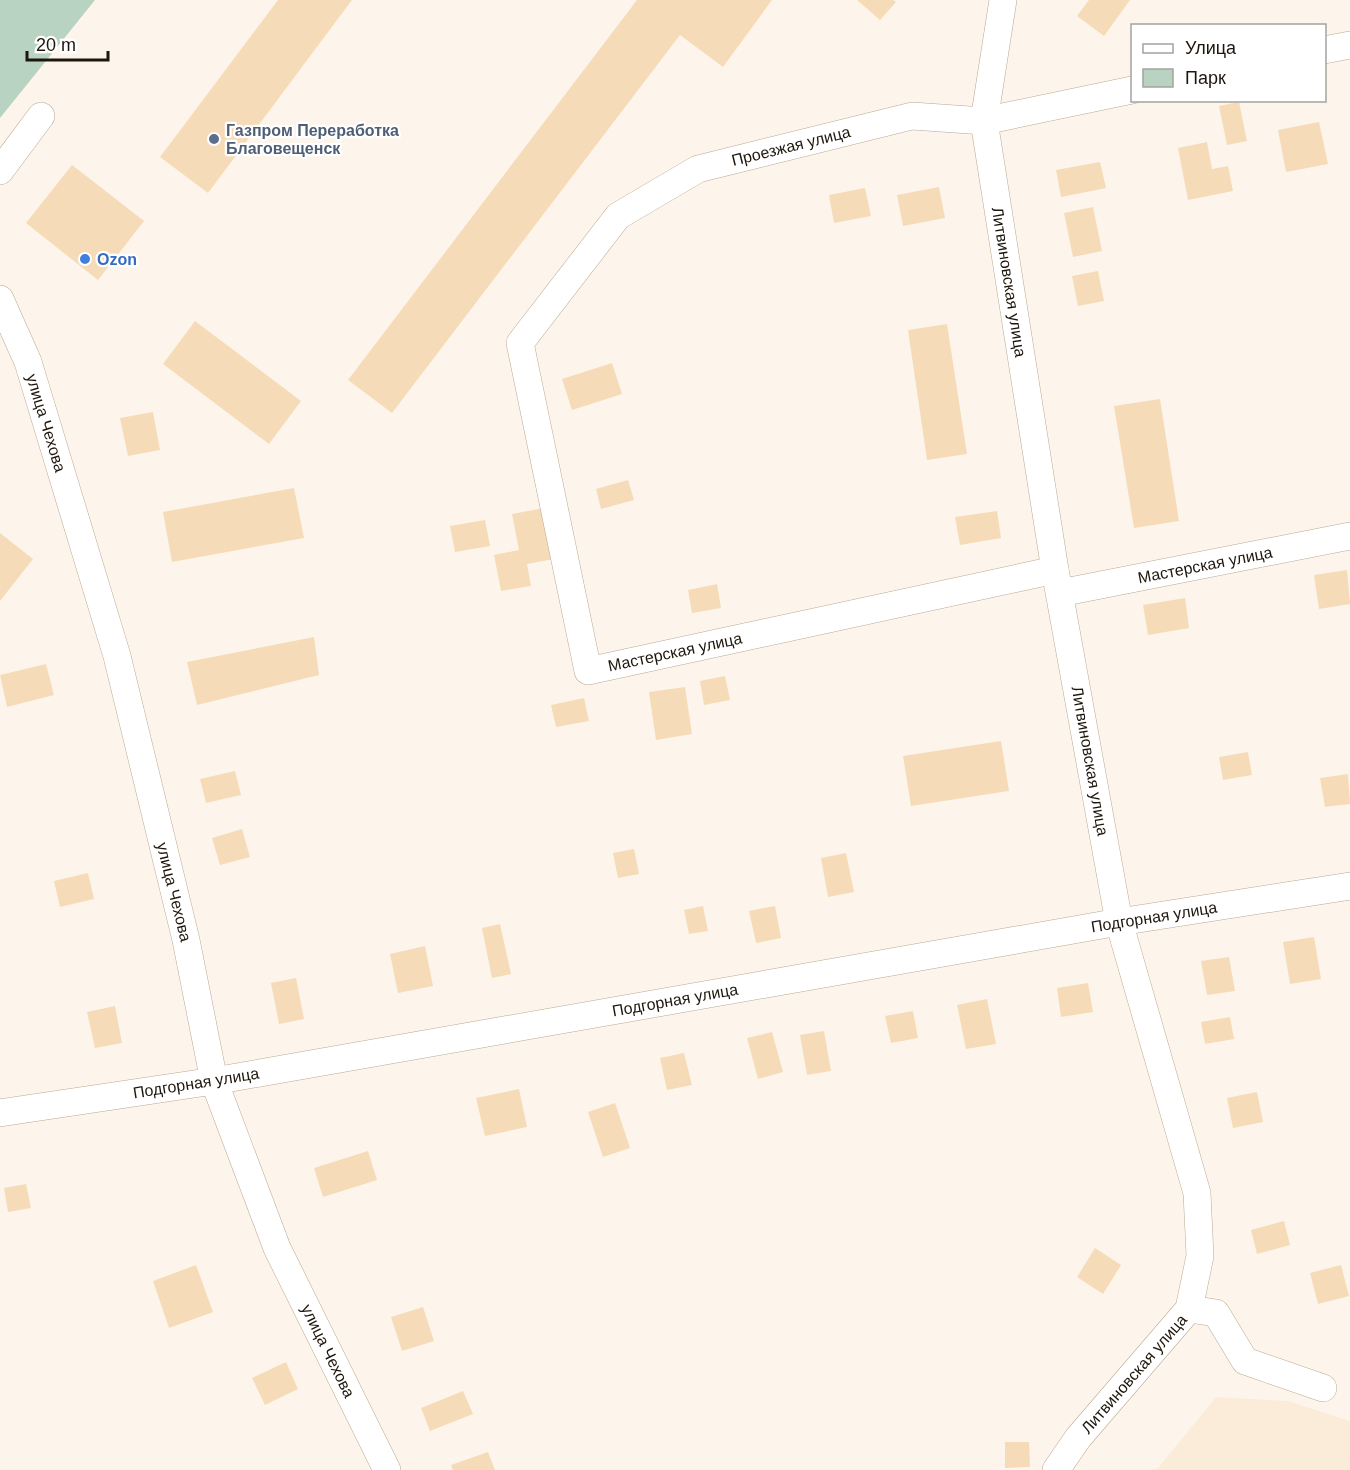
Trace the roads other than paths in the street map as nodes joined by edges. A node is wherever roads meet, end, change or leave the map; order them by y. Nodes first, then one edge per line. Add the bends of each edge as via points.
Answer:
1 (1003, 0) edge
2 (1350, 45) edge
3 (1326, 50) edge
4 (1131, 90) edge
5 (41, 116) dead end
6 (984, 121) junction
7 (0, 171) edge
8 (0, 299) edge
9 (0, 342) edge
10 (520, 343) joint
11 (28, 362) junction
12 (1350, 536) edge
13 (1058, 582) junction
14 (1348, 892) edge
15 (1119, 922) junction
16 (214, 1081) junction
17 (0, 1113) edge
18 (1189, 1310) junction
19 (1323, 1388) dead end
20 (387, 1470) edge
21 (1056, 1470) edge

1 - 6 street, Литвиновская улица
2 - 3 street
4 - 6 street, Проезжая улица
5 - 7 street
6 - 10 street, Проезжая улица via 912,116 698,169 618,216
6 - 13 street, Литвиновская улица
8 - 11 street, улица Чехова
9 - 11 street
10 - 13 street, Мастерская улица via 588,671
11 - 16 street, улица Чехова via 117,656 186,940
12 - 13 street, Мастерская улица
13 - 15 street, Литвиновская улица
14 - 15 street, Подгорная улица
15 - 16 street, Подгорная улица
15 - 18 street, Литвиновская улица via 1197,1193 1200,1256
16 - 17 street, Подгорная улица
16 - 20 street, улица Чехова via 277,1248
18 - 19 street via 1216,1313 1245,1361
18 - 21 street, Литвиновская улица via 1078,1438

